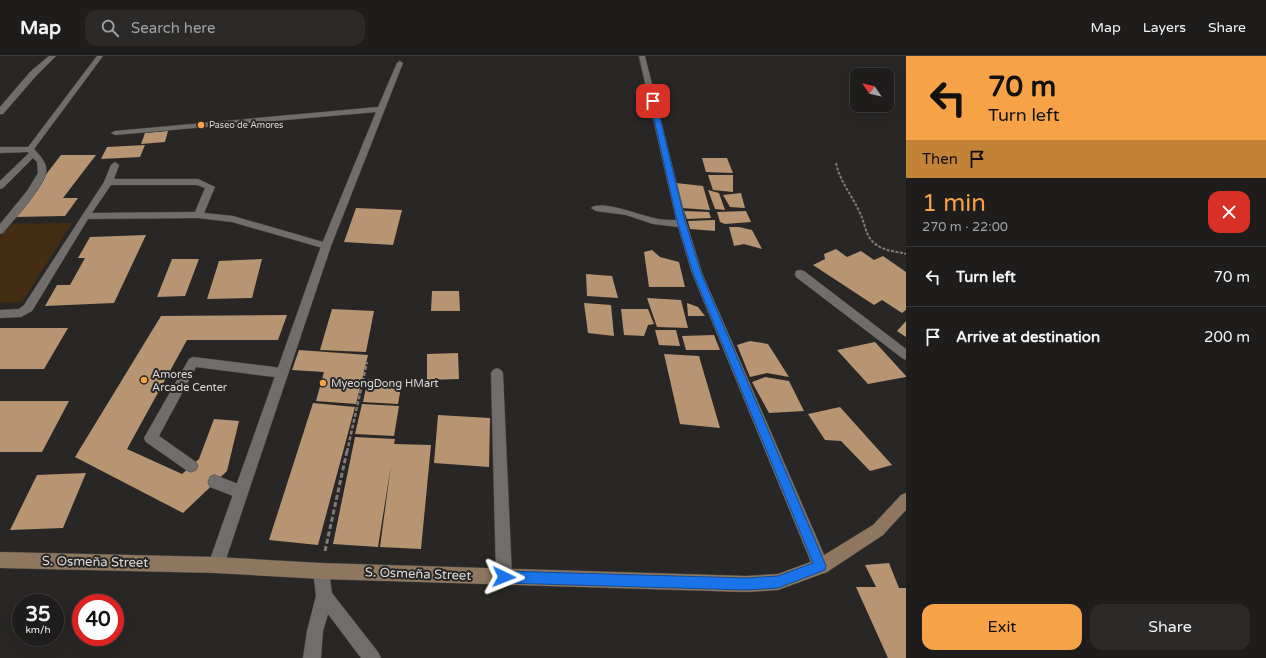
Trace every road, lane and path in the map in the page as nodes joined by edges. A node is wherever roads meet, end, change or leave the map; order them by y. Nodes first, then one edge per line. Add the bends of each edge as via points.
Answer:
1 (53, 56) edge
2 (100, 56) edge
3 (642, 56) edge
4 (400, 63) dead end
5 (381, 110) junction
6 (0, 112) edge
7 (115, 133) dead end
8 (0, 150) edge
9 (32, 151) junction
10 (836, 163) dead end
11 (116, 165) dead end
12 (108, 182) junction
13 (0, 186) edge
14 (596, 208) dead end
15 (85, 216) junction
16 (198, 216) junction
17 (4, 218) edge
18 (682, 224) junction
19 (0, 231) edge
20 (326, 246) junction
21 (906, 254) edge
22 (800, 274) dead end
23 (0, 314) edge
24 (906, 355) edge
25 (367, 362) dead end
26 (282, 373) junction
27 (497, 373) dead end
28 (191, 466) dead end
29 (215, 482) dead end
30 (241, 492) junction
31 (906, 500) edge
32 (0, 560) edge
33 (216, 565) junction
34 (820, 566) junction
35 (321, 571) junction
36 (504, 577) junction
37 (324, 596) junction
38 (312, 658) edge
39 (372, 658) edge

1 - 6 street via 33,74
2 - 9 street
3 - 18 street
4 - 5 street
5 - 7 street
5 - 20 street
8 - 9 street
9 - 13 street
9 - 17 street via 41,162 42,173 31,192
10 - 21 path via 872,241 886,249
11 - 12 street
12 - 15 street
12 - 16 street via 198,182 209,186
14 - 18 street via 628,212 653,221
15 - 16 street
15 - 23 street via 28,308 21,312
16 - 20 street via 243,221
17 - 19 street
18 - 34 street via 697,273
20 - 26 street
22 - 24 street
25 - 35 path
26 - 28 street via 193,362 151,438
26 - 30 street
27 - 36 street
29 - 30 street
30 - 33 street
31 - 34 street, S. Osmeña Street via 878,530
32 - 33 street, S. Osmeña Street
33 - 35 street, S. Osmeña Street
34 - 36 street, S. Osmeña Street via 778,582 746,584
35 - 36 street, S. Osmeña Street
35 - 37 street
37 - 38 street via 315,631
37 - 39 street

